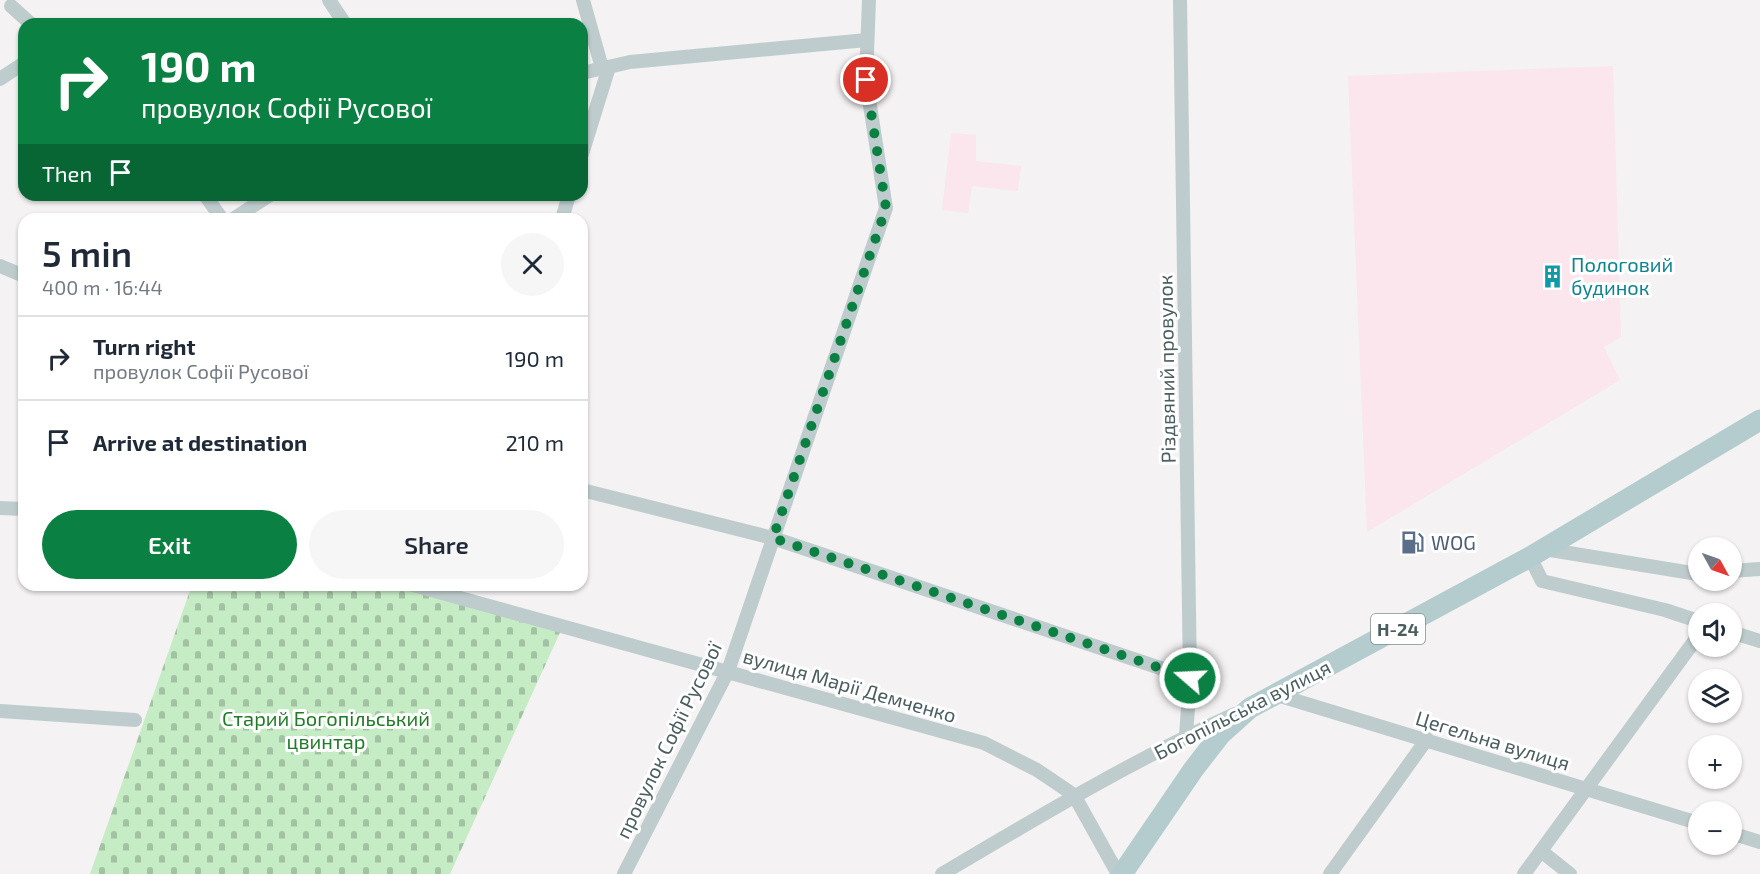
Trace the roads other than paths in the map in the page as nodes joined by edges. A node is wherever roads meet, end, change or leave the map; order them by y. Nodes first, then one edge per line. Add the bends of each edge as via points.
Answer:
1 (329, 0) edge
2 (584, 0) edge
3 (868, 0) edge
4 (1180, 0) edge
5 (11, 6) dead end
6 (24, 18) edge
7 (341, 18) edge
8 (867, 40) junction
9 (18, 67) edge
10 (605, 68) junction
11 (588, 72) edge
12 (0, 79) edge
13 (588, 132) edge
14 (261, 201) edge
15 (243, 213) edge
16 (0, 266) edge
17 (18, 274) edge
18 (1760, 420) edge
19 (588, 492) edge
20 (0, 508) edge
21 (18, 509) edge
22 (773, 538) junction
23 (1537, 553) junction
24 (1760, 569) edge
25 (1742, 570) edge
26 (1688, 573) edge
27 (454, 591) edge
28 (1688, 618) edge
29 (1742, 635) edge
30 (1760, 641) edge
31 (1688, 650) edge
32 (728, 671) junction
33 (1190, 678) junction
34 (1277, 694) junction
35 (1250, 708) junction
36 (0, 711) edge
37 (135, 720) dead end
38 (1186, 736) junction
39 (1427, 739) junction
40 (1588, 789) junction
41 (1074, 795) junction
42 (1688, 820) edge
43 (1742, 836) edge
44 (1760, 842) edge
45 (1541, 851) junction
46 (624, 874) edge
47 (942, 874) edge
48 (1120, 874) edge
49 (1330, 874) edge
50 (1524, 874) edge
51 (1570, 874) edge

1 - 7 street
2 - 10 street
3 - 8 street, провулок Софії Русової
4 - 33 street, Різдвяний провулок
5 - 6 street
8 - 10 street via 630,62
8 - 22 street, провулок Софії Русової via 866,80 886,208
9 - 12 street
10 - 11 street
10 - 13 street
14 - 15 street
16 - 17 street
18 - 23 main road, Богопільська вулиця / Н-24
19 - 22 street
20 - 21 street
22 - 32 street, провулок Софії Русової
22 - 33 street
23 - 26 street
23 - 28 street via 1542,581
23 - 34 main road, Богопільська вулиця / Н-24
24 - 25 street
27 - 32 street, вулиця Марії Демченко
29 - 30 street
31 - 40 street
32 - 41 street, вулиця Марії Демченко via 984,743 1037,770
32 - 46 street, провулок Софії Русової
33 - 38 street, Різдвяний провулок
34 - 35 main road, Богопільська вулиця / Н-24
34 - 39 street, Цегельна вулиця
35 - 38 street, Богопільська вулиця
35 - 48 main road, Н-24 via 1220,735
36 - 37 street
38 - 41 street, Богопільська вулиця
39 - 40 street, Цегельна вулиця
39 - 49 street
40 - 42 street, Цегельна вулиця
40 - 45 street
41 - 47 street, Богопільська вулиця
41 - 48 street, вулиця Марії Демченко
43 - 44 street
45 - 50 street
45 - 51 street

